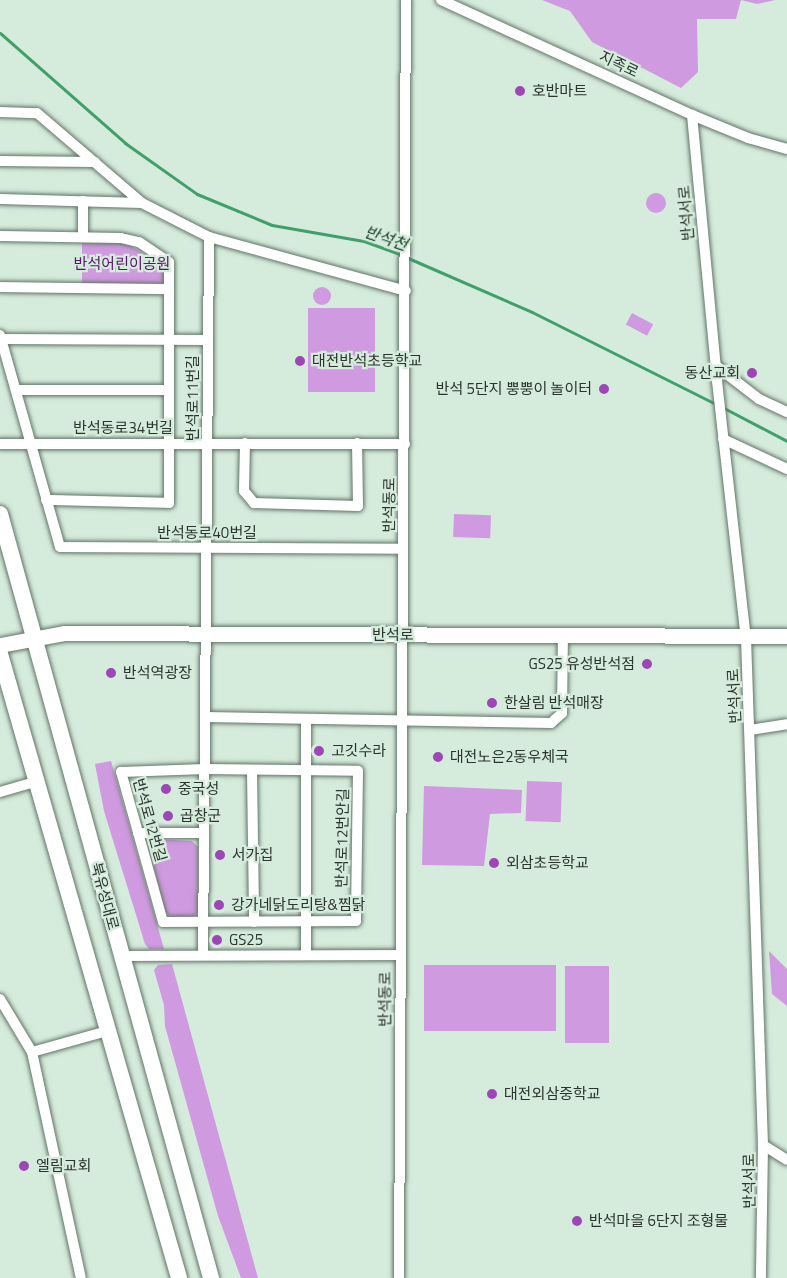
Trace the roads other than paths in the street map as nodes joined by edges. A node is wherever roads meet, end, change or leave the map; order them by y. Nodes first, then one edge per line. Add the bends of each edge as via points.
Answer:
1 (406, 0) edge
2 (441, 0) edge
3 (0, 112) edge
4 (692, 115) junction
5 (787, 149) edge
6 (0, 161) edge
7 (95, 162) junction
8 (0, 199) edge
9 (83, 201) junction
10 (142, 203) junction
11 (0, 236) edge
12 (83, 237) junction
13 (209, 237) junction
14 (0, 287) edge
15 (169, 290) junction
16 (406, 291) junction
17 (1, 337) edge
18 (169, 338) junction
19 (208, 340) junction
20 (716, 366) junction
21 (16, 390) junction
22 (169, 390) junction
23 (787, 412) edge
24 (723, 435) junction
25 (169, 442) junction
26 (245, 442) junction
27 (208, 443) junction
28 (357, 443) junction
29 (0, 444) edge
30 (30, 444) junction
31 (405, 444) junction
32 (787, 469) edge
33 (46, 500) junction
34 (0, 514) edge
35 (207, 548) junction
36 (403, 549) junction
37 (404, 634) junction
38 (206, 635) junction
39 (563, 635) junction
40 (35, 636) junction
41 (787, 636) edge
42 (746, 638) junction
43 (0, 645) edge
44 (0, 654) edge
45 (205, 717) junction
46 (306, 718) junction
47 (403, 720) junction
48 (787, 724) edge
49 (750, 730) junction
50 (205, 769) junction
51 (252, 770) junction
52 (306, 770) junction
53 (36, 782) junction
54 (0, 792) edge
55 (138, 833) junction
56 (204, 833) junction
57 (203, 922) junction
58 (254, 922) junction
59 (306, 922) junction
60 (203, 955) junction
61 (306, 955) junction
62 (401, 955) junction
63 (121, 956) junction
64 (0, 999) edge
65 (107, 1031) junction
66 (32, 1052) junction
67 (763, 1145) junction
68 (787, 1160) edge
69 (81, 1278) edge
70 (179, 1278) edge
71 (211, 1278) edge
72 (399, 1278) edge
73 (760, 1278) edge

1 - 16 street, 반석동로
2 - 4 street, 지족로
3 - 7 street via 37,113
4 - 5 street, 지족로
4 - 20 street, 반석서로
6 - 7 street
7 - 10 street
8 - 9 street
9 - 10 street
9 - 12 street
10 - 13 street
11 - 12 street, 반석동로40번길
12 - 15 street, 반석동로40번길 via 139,242 169,262
13 - 16 street
13 - 19 street, 반석로11번길
14 - 15 street
15 - 18 street, 반석동로40번길
16 - 31 street, 반석동로
17 - 18 street, 반석동로40번길
17 - 21 street, 반석동로40번길
18 - 19 street
18 - 22 street, 반석동로40번길
19 - 27 street, 반석로11번길
20 - 23 street via 759,399
20 - 24 street, 반석서로
21 - 22 street
21 - 30 street, 반석동로40번길
22 - 25 street, 반석동로40번길
24 - 32 street
24 - 42 street, 반석서로
25 - 27 street, 반석동로34번길
25 - 30 street, 반석동로34번길
25 - 33 street, 반석동로40번길 via 169,503
26 - 27 street, 반석동로34번길
26 - 28 street, 반석동로34번길
26 - 28 street via 244,491 254,503 358,506
27 - 35 street, 반석로11번길
28 - 31 street, 반석동로34번길
29 - 30 street, 반석동로34번길
30 - 33 street, 반석동로40번길
31 - 36 street, 반석동로
33 - 35 street, 반석동로40번길 via 60,547
34 - 40 main road, 북유성대로
35 - 36 street, 반석동로40번길
35 - 38 street, 반석로11번길
36 - 37 street, 반석동로
37 - 38 street, 반석로
37 - 39 street, 반석로
37 - 47 street, 반석동로
38 - 40 street, 반석로
38 - 45 street
39 - 42 street, 반석로
39 - 47 street via 562,713 558,721
40 - 43 street, 반석로
40 - 63 main road, 북유성대로
41 - 42 street, 반석로
42 - 49 street, 반석서로
44 - 53 main road
45 - 46 street
45 - 50 street
46 - 47 street
46 - 52 street
47 - 62 street, 반석동로
48 - 49 street
49 - 67 street, 반석서로
50 - 51 street, 반석로12번안길
50 - 55 street, 반석로12번길 via 121,772
50 - 56 street
51 - 52 street, 반석로12번안길
51 - 58 street
52 - 59 street
52 - 59 street, 반석로12번안길 via 358,771 356,921
53 - 54 street
53 - 65 main road
55 - 56 street
55 - 57 street, 반석로12번길 via 163,922
56 - 57 street
57 - 58 street
57 - 60 street
58 - 59 street
59 - 61 street
60 - 61 street
60 - 63 street
61 - 62 street
62 - 72 street, 반석동로
63 - 71 main road, 북유성대로
64 - 66 street
65 - 66 street
65 - 70 main road
66 - 69 street
67 - 68 street
67 - 73 street, 반석서로

